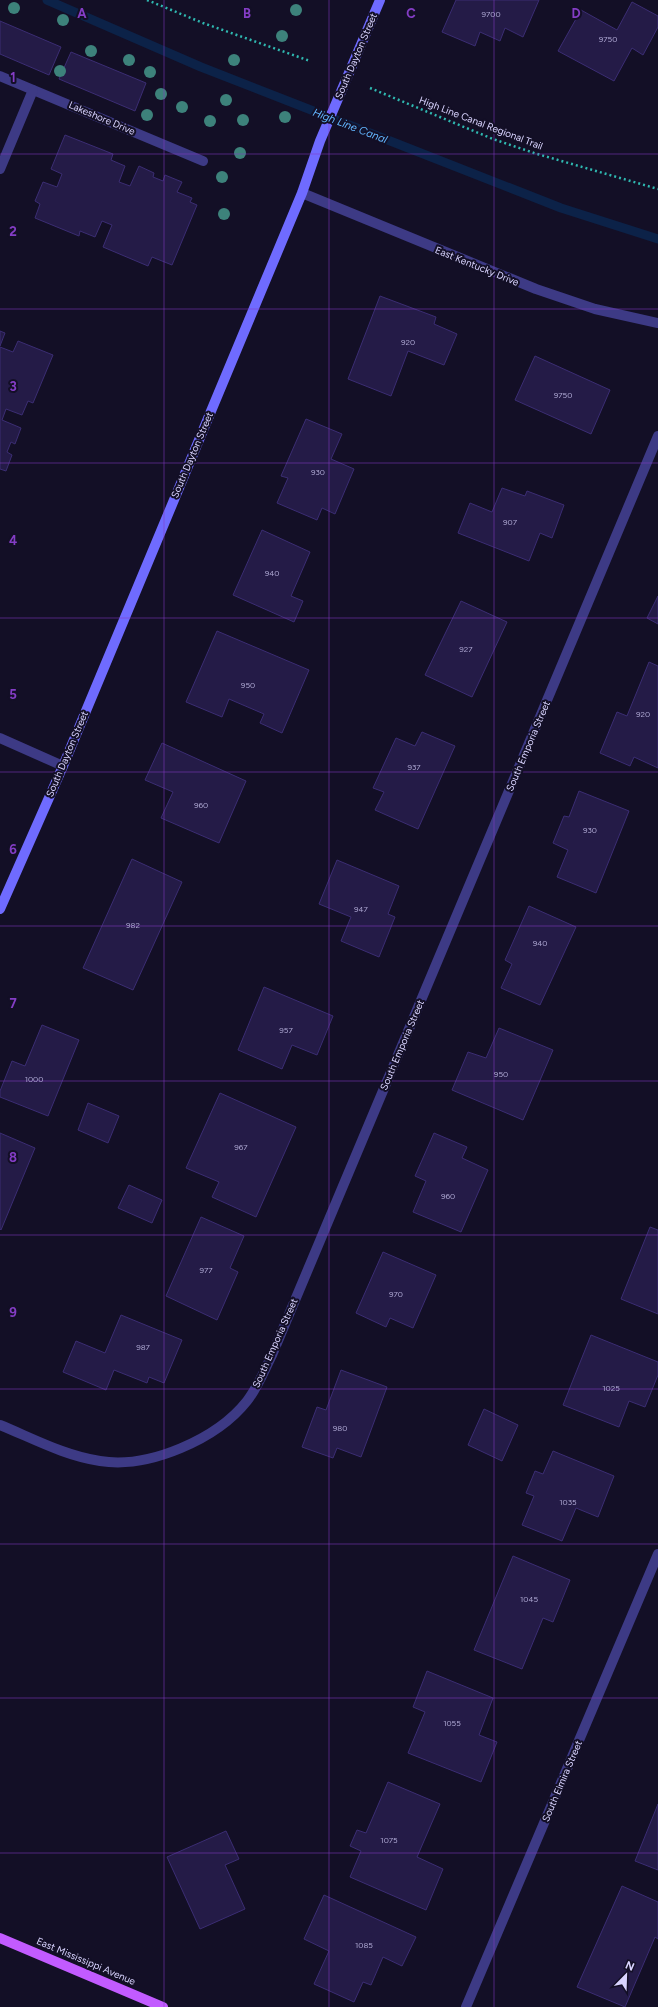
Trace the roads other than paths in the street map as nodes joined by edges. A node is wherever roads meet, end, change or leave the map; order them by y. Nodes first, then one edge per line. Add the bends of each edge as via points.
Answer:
1 (380, 0) edge
2 (0, 76) edge
3 (33, 90) junction
4 (203, 161) dead end
5 (0, 169) edge
6 (302, 193) junction
7 (658, 323) edge
8 (658, 436) edge
9 (0, 738) edge
10 (63, 766) junction
11 (0, 909) edge
12 (0, 1425) edge
13 (658, 1554) edge
14 (0, 1938) edge
15 (163, 2007) edge
16 (466, 2007) edge

1 - 6 street, South Dayton Street via 323,134
2 - 3 street, Lakeshore Drive
3 - 4 street, Lakeshore Drive
3 - 5 street
6 - 7 street, East Kentucky Drive via 536,289 595,309
6 - 10 street, South Dayton Street
8 - 12 street, South Emporia Street via 281,1333 264,1372 248,1399 232,1417 204,1437 164,1453 127,1462 100,1461 74,1455
9 - 10 street
10 - 11 street, South Dayton Street
13 - 16 street, South Elmira Street
14 - 15 main road, East Mississippi Avenue

